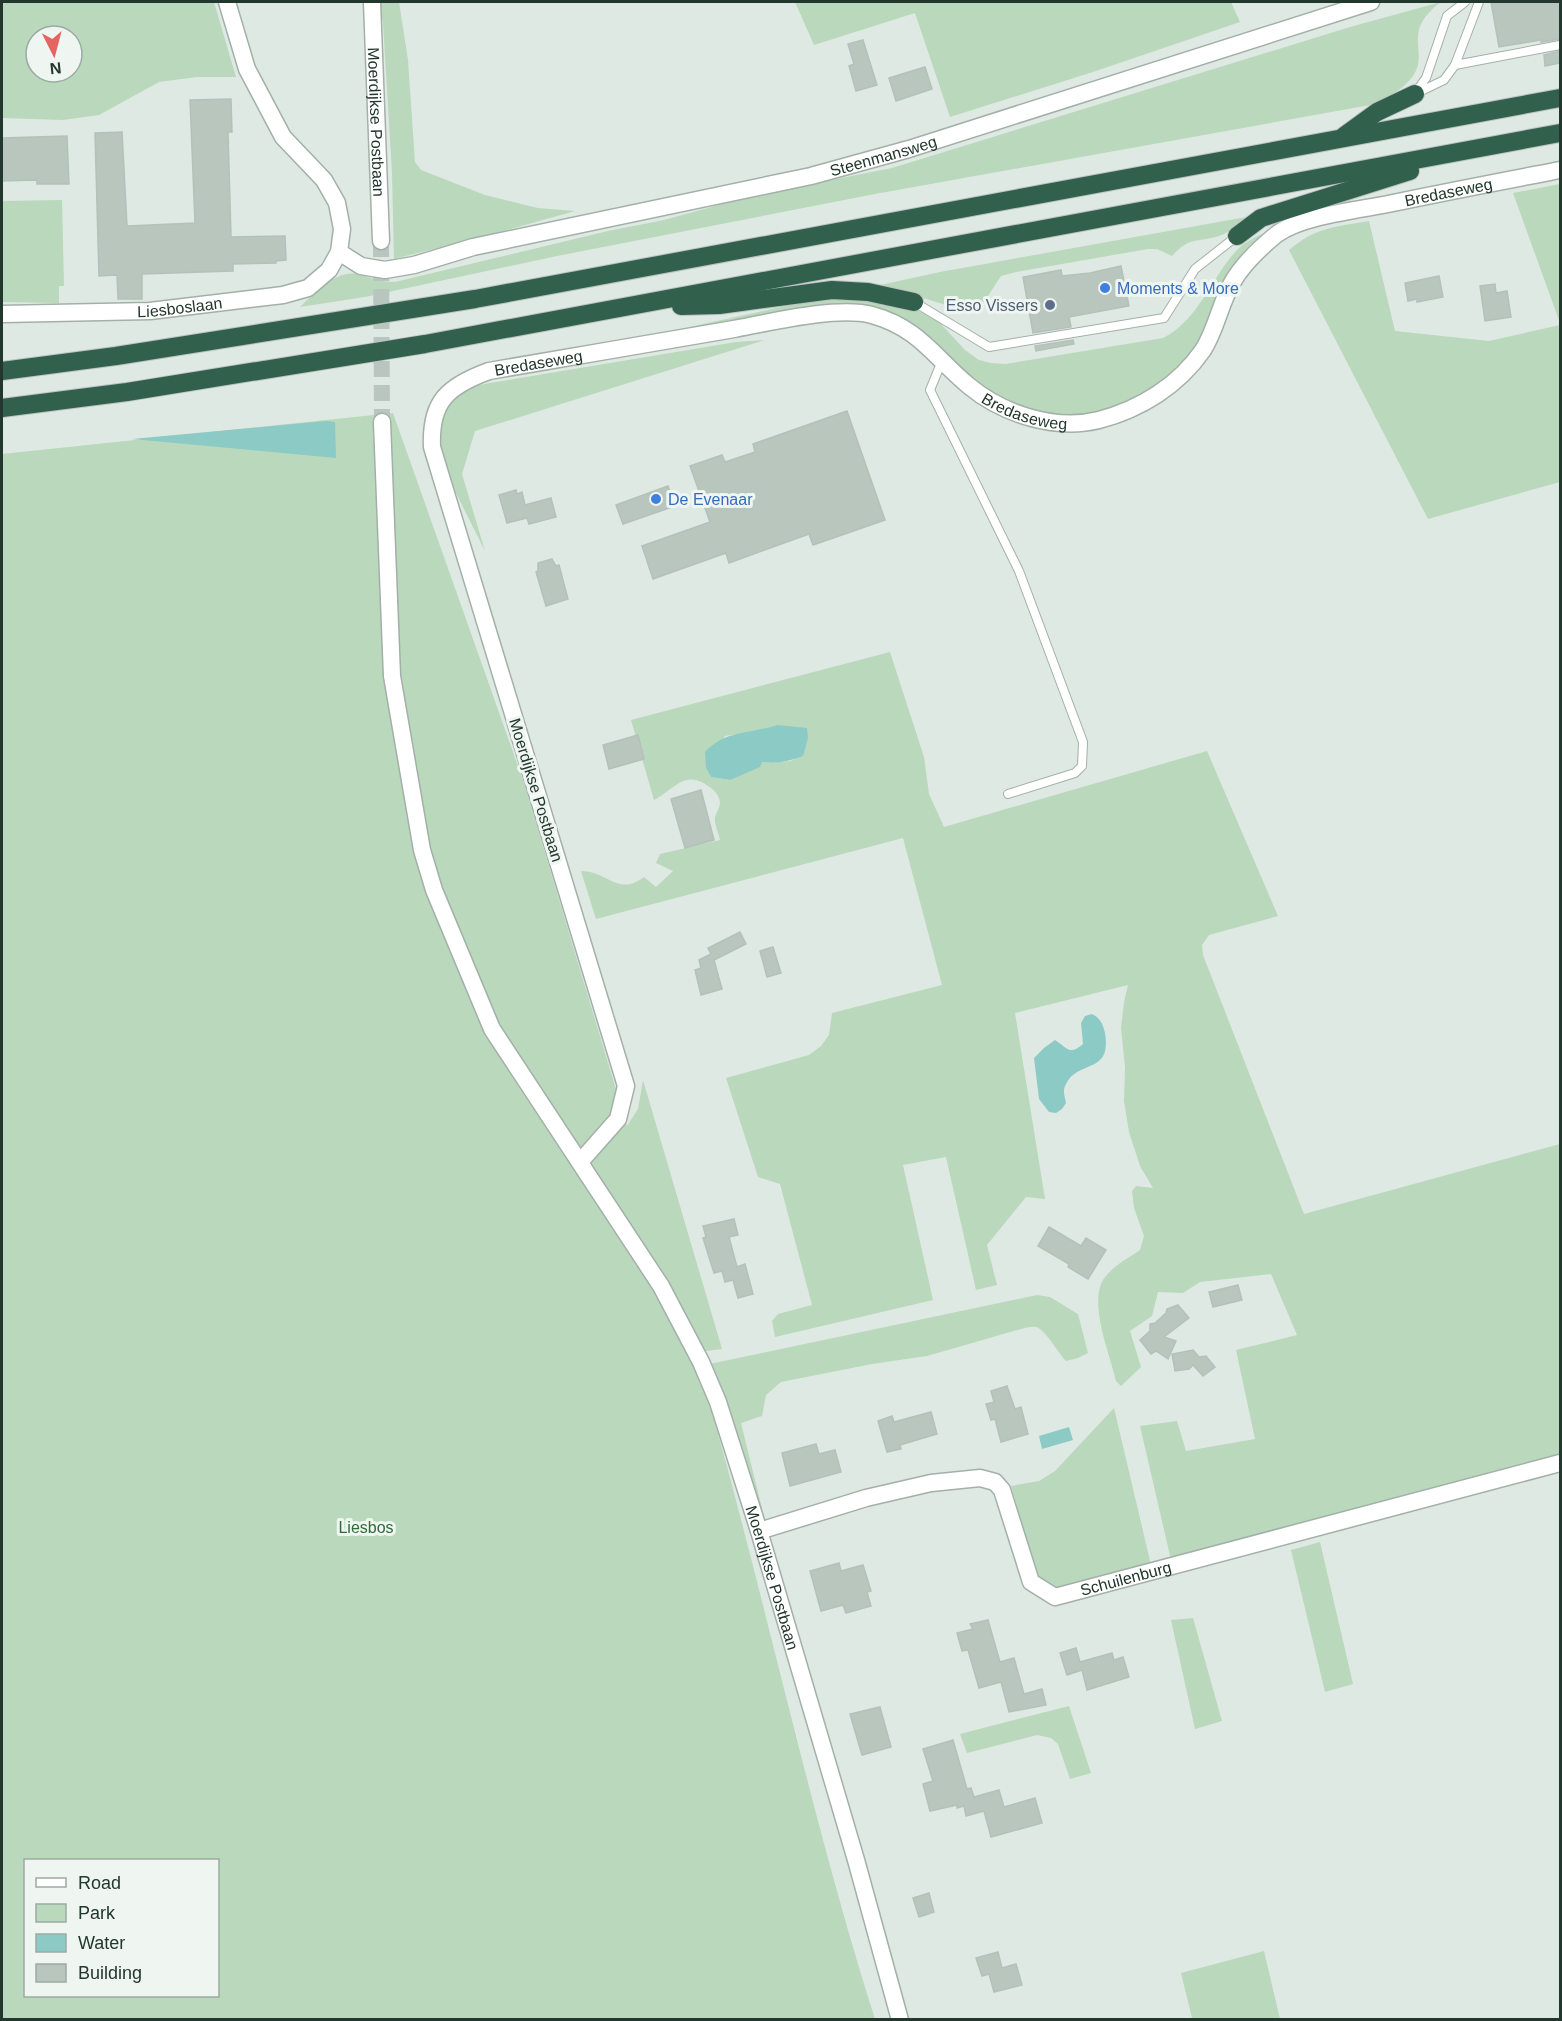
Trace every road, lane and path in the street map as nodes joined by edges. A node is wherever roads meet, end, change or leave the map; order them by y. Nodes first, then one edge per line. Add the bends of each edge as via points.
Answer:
1 (227, 2) edge
2 (372, 2) edge
3 (1371, 2) edge
4 (1465, 2) edge
5 (1479, 2) edge
6 (1560, 45) edge
7 (1455, 65) junction
8 (1415, 94) junction
9 (1560, 98) edge
10 (1560, 133) edge
11 (1340, 139) junction
12 (1475, 149) junction
13 (1560, 170) edge
14 (1237, 236) joint
15 (381, 241) tunnel mouth
16 (339, 252) junction
17 (914, 302) joint
18 (631, 307) junction
19 (2, 314) edge
20 (942, 361) junction
21 (5, 370) edge
22 (437, 406) joint
23 (2, 408) edge
24 (382, 422) tunnel mouth
25 (1008, 794) dead end
26 (580, 1162) junction
27 (1560, 1463) edge
28 (759, 1531) junction
29 (900, 2019) edge

1 - 16 street via 247,69 283,137 324,180 337,203 342,230
2 - 15 street, Moerdijkse Postbaan
3 - 16 street, Steenmansweg via 811,176 473,247 385,270 361,266
4 - 8 lane via 1447,16 1426,78
5 - 7 lane
6 - 7 lane
7 - 8 lane via 1444,81
8 - 11 highway via 1377,111
9 - 11 highway
10 - 12 highway
11 - 21 highway via 475,299
12 - 14 highway via 1261,218
12 - 18 highway
13 - 20 street, Bredaseweg via 1295,224 1255,254 1232,282 1204,348 1182,374 1156,396 1116,414 1096,420 1059,422 1027,417 991,402
14 - 17 lane via 1196,269 1164,318 989,347
16 - 19 street, Liesboslaan via 329,270 308,288 283,295 150,311
17 - 18 highway via 868,292 832,290 719,305
18 - 23 highway via 327,361
20 - 22 street, Bredaseweg via 920,338 897,324 848,312 489,371 453,388
20 - 25 lane via 930,390 1019,572 1083,742 1082,766 1075,772
22 - 26 street, Moerdijkse Postbaan via 431,426 432,447 626,1086 618,1119
24 - 26 street, Moerdijkse Postbaan via 392,676 422,850 434,890 492,1029
26 - 28 street, Moerdijkse Postbaan via 661,1286 701,1362 718,1402
27 - 28 street, Schuilenburg via 1055,1597 1031,1582 1002,1490 995,1482 980,1478 931,1483
28 - 29 street, Moerdijkse Postbaan

